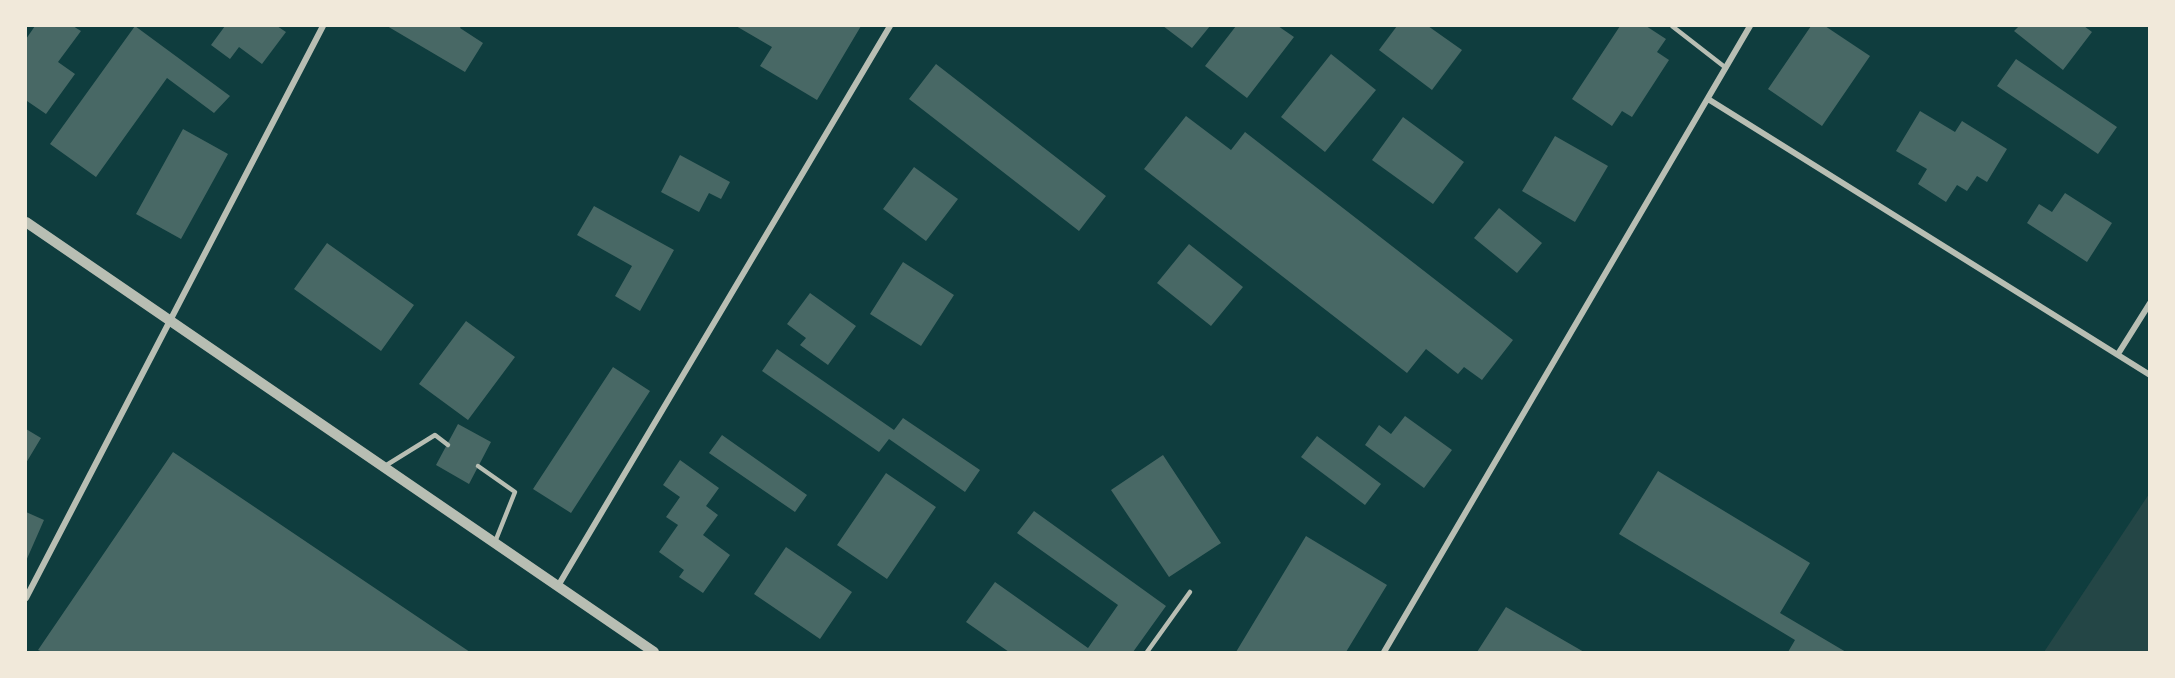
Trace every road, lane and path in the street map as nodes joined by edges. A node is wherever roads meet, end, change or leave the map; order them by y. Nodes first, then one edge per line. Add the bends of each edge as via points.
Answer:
1 (323, 26) edge
2 (890, 26) edge
3 (1671, 26) edge
4 (1750, 26) edge
5 (1725, 68) junction
6 (1708, 99) junction
7 (26, 222) edge
8 (2150, 303) edge
9 (170, 322) junction
10 (2118, 354) junction
11 (2150, 375) edge
12 (448, 445) dead end
13 (478, 466) dead end
14 (383, 467) junction
15 (494, 543) junction
16 (558, 586) junction
17 (1190, 592) dead end
18 (26, 598) edge
19 (654, 652) edge
20 (1147, 652) edge
21 (1383, 652) edge

1 - 9 street
2 - 16 street
3 - 5 lane
4 - 5 street
5 - 6 street
6 - 10 street
6 - 21 street
7 - 9 street
8 - 10 street
9 - 14 street
9 - 18 street
10 - 11 street
12 - 14 lane via 435,435
13 - 15 lane via 515,492
14 - 15 street
15 - 16 street
16 - 19 street
17 - 20 lane

